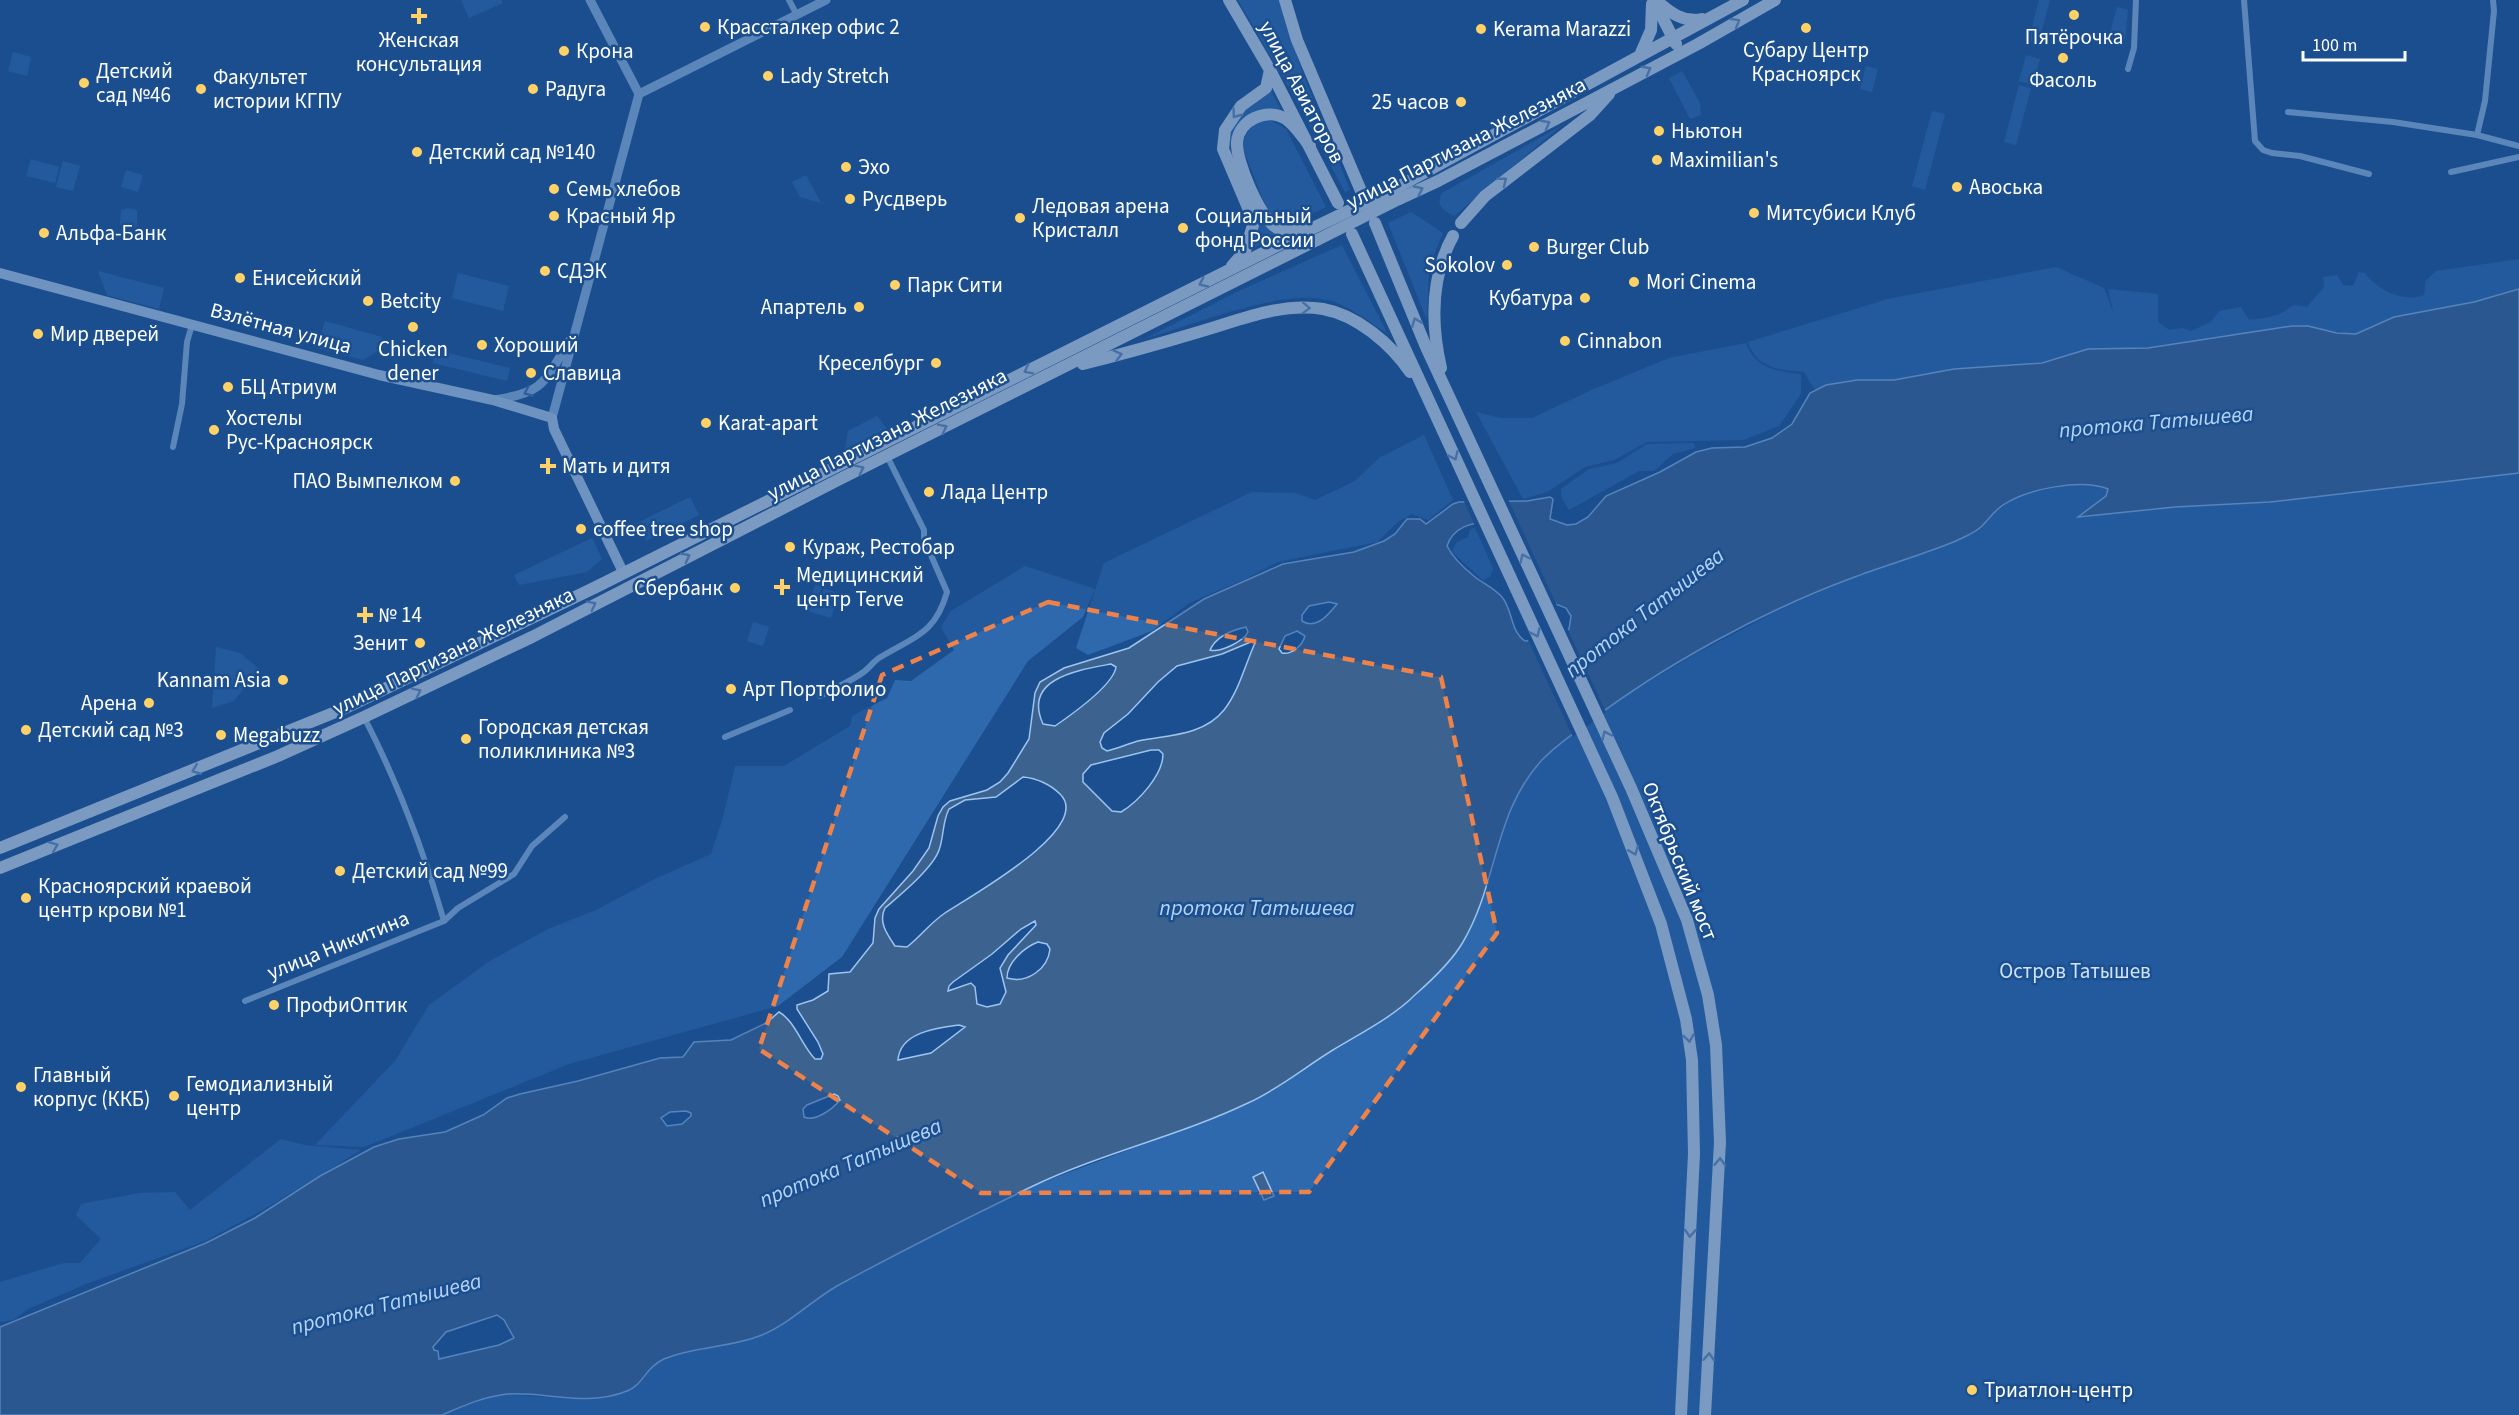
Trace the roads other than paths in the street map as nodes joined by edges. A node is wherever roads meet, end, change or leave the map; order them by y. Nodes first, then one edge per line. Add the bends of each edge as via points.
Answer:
1 (590, 0) edge
2 (789, 0) edge
3 (826, 0) edge
4 (1230, 0) edge
5 (1285, 0) edge
6 (1654, 0) edge
7 (1743, 0) edge
8 (1775, 0) edge
9 (2136, 0) edge
10 (2244, 0) edge
11 (2493, 0) edge
12 (797, 15) junction
13 (1712, 17) junction
14 (1673, 37) junction
15 (1680, 52) junction
16 (1640, 55) junction
17 (2128, 69) dead end
18 (1270, 70) junction
19 (1614, 88) junction
20 (639, 94) junction
21 (2288, 112) dead end
22 (2476, 135) junction
23 (1310, 146) junction
24 (2519, 146) edge
25 (2519, 157) edge
26 (2451, 172) dead end
27 (2368, 174) dead end
28 (1361, 191) dead end
29 (1396, 194) junction
30 (1338, 203) dead end
31 (1375, 223) dead end
32 (1461, 223) dead end
33 (1352, 234) dead end
34 (1314, 235) junction
35 (1453, 236) dead end
36 (0, 273) edge
37 (1222, 274) junction
38 (0, 279) edge
39 (25, 280) junction
40 (192, 325) junction
41 (574, 332) junction
42 (1061, 369) junction
43 (1448, 395) junction
44 (493, 400) junction
45 (1430, 403) junction
46 (552, 418) junction
47 (173, 447) dead end
48 (886, 456) junction
49 (623, 572) junction
50 (634, 584) junction
51 (820, 696) dead end
52 (790, 710) dead end
53 (364, 717) junction
54 (725, 737) dead end
55 (269, 741) junction
56 (278, 756) junction
57 (226, 758) junction
58 (235, 774) junction
59 (565, 817) dead end
60 (0, 848) edge
61 (0, 868) edge
62 (444, 921) junction
63 (245, 1000) dead end
64 (1681, 1415) edge
65 (1705, 1415) edge

1 - 20 street
2 - 12 street
3 - 12 street
4 - 18 main road, улица Авиаторов
5 - 28 main road, улица Авиаторов
6 - 13 main road via 1685,20
6 - 14 main road
6 - 16 main road via 1651,30
7 - 13 main road, улица Партизана Железняка
15 -> 8 main road, улица Партизана Железняка
9 - 17 street via 2134,48
10 - 27 street via 2255,141 2272,153 2300,156
11 - 22 street via 2485,101
12 - 20 street
13 - 14 main road, улица Партизана Железняка
14 - 15 main road
14 - 16 main road, улица Партизана Железняка
19 -> 15 main road, улица Партизана Железняка
16 - 29 main road, улица Партизана Железняка
18 - 23 main road, улица Авиаторов
18 -> 37 main road via 1266,88 1241,106 1225,130 1223,149 1254,222 1245,251
29 -> 19 main road, улица Партизана Железняка via 1438,181
32 -> 19 main road via 1485,196 1590,115
20 - 41 street
21 - 22 street
22 - 24 street
23 - 30 main road, улица Авиаторов
23 - 34 main road via 1289,121 1275,115 1250,120 1237,140 1239,159 1267,219 1278,228
25 - 26 street
29 - 34 main road, улица Партизана Железняка, bridge
43 -> 31 main road
33 - 45 main road
34 - 37 main road, улица Партизана Железняка
34 - 42 main road, улица Партизана Железняка
35 - 43 main road via 1439,266 1434,323
36 - 39 main road, Взлётная улица
37 -> 49 main road, улица Партизана Железняка
38 - 39 street
39 - 40 main road, Взлётная улица
40 - 44 main road, Взлётная улица via 379,375
40 - 47 street
41 -> 44 street via 534,391
41 - 46 street
42 -> 45 main road via 1267,312 1324,309 1345,316 1382,341 1398,356
48 -> 42 main road, улица Партизана Железняка
65 -> 43 main road, Октябрьский мост via 1720,1142 1716,1045 1708,995 1687,920 1631,788
44 - 46 main road, Взлётная улица
45 -> 64 main road, Октябрьский мост via 1612,797 1661,924 1686,1019 1692,1060 1694,1154
46 - 49 main road via 583,493
50 -> 48 main road, улица Партизана Железняка
48 - 51 street via 924,530 924,539 947,592 940,614 908,644
49 - 50 main road
49 - 55 main road, улица Партизана Железняка via 418,674
53 -> 50 main road, улица Партизана Железняка
52 - 54 street
53 - 56 main road, улица Партизана Железняка
53 - 62 street via 421,852
55 - 56 main road via 268,748
55 - 57 main road, улица Партизана Железняка
56 - 58 main road, улица Партизана Железняка
57 - 58 main road via 235,762
57 -> 60 main road, улица Партизана Железняка
61 -> 58 main road, улица Партизана Железняка
59 - 62 street, улица Никитина via 532,846 514,874
62 - 63 street, улица Никитина

